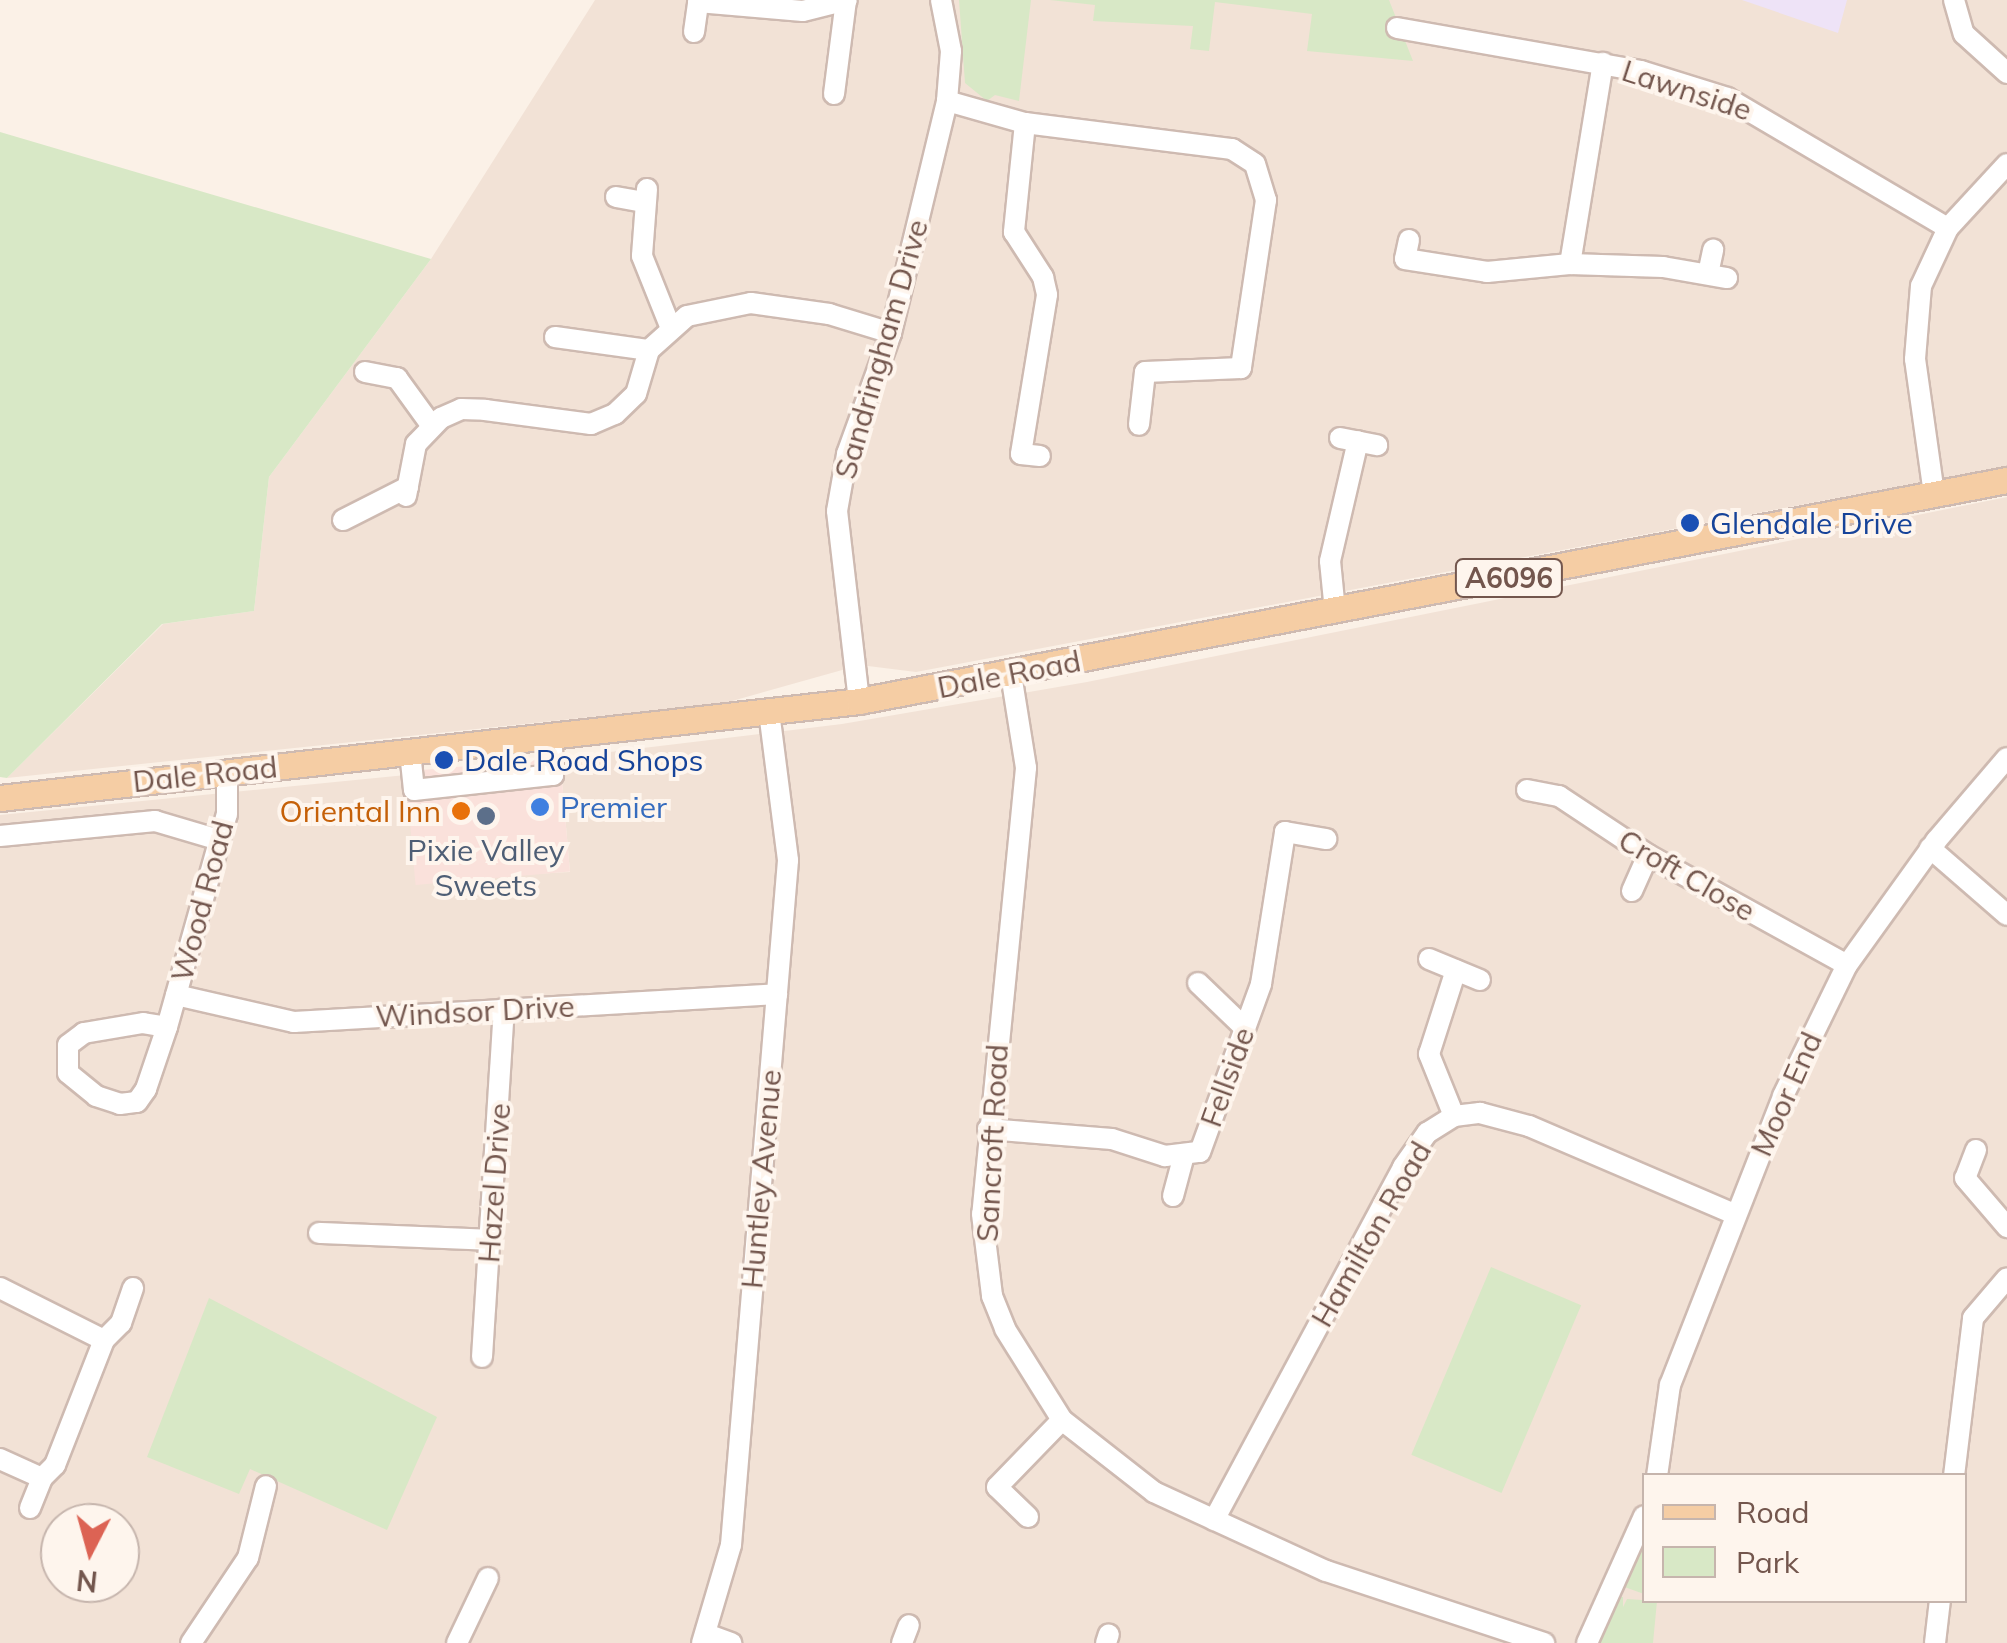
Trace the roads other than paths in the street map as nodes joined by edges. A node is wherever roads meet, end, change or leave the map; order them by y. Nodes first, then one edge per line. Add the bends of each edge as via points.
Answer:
1 (846, 0) edge
2 (941, 0) edge
3 (1954, 0) edge
4 (1397, 28) dead end
5 (694, 32) dead end
6 (1603, 63) junction
7 (2007, 74) edge
8 (834, 94) dead end
9 (948, 101) junction
10 (1025, 122) junction
11 (2007, 164) edge
12 (616, 197) dead end
13 (1948, 228) junction
14 (1409, 240) dead end
15 (1712, 250) dead end
16 (1570, 264) junction
17 (670, 326) junction
18 (891, 333) junction
19 (555, 337) dead end
20 (649, 350) junction
21 (365, 372) dead end
22 (431, 425) junction
23 (1138, 425) dead end
24 (1359, 441) dead end
25 (1030, 455) dead end
26 (2007, 480) edge
27 (1934, 494) junction
28 (343, 520) dead end
29 (1335, 611) junction
30 (1011, 674) junction
31 (859, 701) junction
32 (770, 712) junction
33 (552, 737) junction
34 (410, 752) junction
35 (2007, 758) edge
36 (227, 773) junction
37 (1526, 790) dead end
38 (0, 798) edge
39 (0, 836) edge
40 (1326, 839) dead end
41 (219, 840) junction
42 (1930, 848) junction
43 (1648, 855) junction
44 (1632, 890) dead end
45 (2007, 915) edge
46 (1428, 959) dead end
47 (1847, 965) junction
48 (1456, 970) junction
49 (1480, 980) dead end
50 (1198, 983) dead end
51 (176, 994) junction
52 (778, 994) junction
53 (504, 1008) junction
54 (167, 1027) junction
55 (1244, 1028) junction
56 (1454, 1116) junction
57 (988, 1129) junction
58 (1976, 1150) dead end
59 (1183, 1158) junction
60 (1173, 1196) dead end
61 (1734, 1214) junction
62 (2007, 1227) edge
63 (319, 1233) dead end
64 (490, 1240) junction
65 (2007, 1278) edge
66 (0, 1288) edge
67 (133, 1288) dead end
68 (104, 1340) junction
69 (482, 1357) dead end
70 (1062, 1420) junction
71 (0, 1459) edge
72 (1657, 1473) edge
73 (1954, 1473) edge
74 (42, 1478) junction
75 (266, 1486) dead end
76 (30, 1508) dead end
77 (1028, 1516) dead end
78 (1214, 1520) junction
79 (1642, 1520) edge
80 (488, 1578) dead end
81 (1940, 1603) edge
82 (704, 1639) edge
83 (191, 1643) edge
84 (457, 1643) edge
85 (730, 1643) edge
86 (1544, 1643) edge
87 (1587, 1643) edge
88 (1935, 1643) edge

1 - 5 street via 803,11 698,2
1 - 8 street
2 - 9 street, Sandringham Drive via 951,51
3 - 7 street via 1964,34
4 - 6 street, Lawnside
6 - 13 street, Lawnside via 1748,106
6 - 16 street
9 - 10 street
9 - 18 street, Sandringham Drive
10 - 23 street via 1232,149 1255,164 1266,200 1241,368 1145,372
10 - 25 street via 1014,232 1047,287
11 - 13 street
12 - 17 street via 646,195 642,256
13 - 27 street via 1921,286 1915,321
14 - 16 street via 1405,259 1488,272
15 - 16 street via 1718,276
17 - 18 street via 751,303 829,314
17 - 20 street
18 - 31 street, Sandringham Drive via 847,454 837,511
19 - 20 street
20 - 22 street via 636,394 592,424 461,409
21 - 22 street via 397,378
22 - 28 street via 416,444 407,492
24 - 29 street via 1330,561
26 - 27 main road, Dale Road / A6096
27 - 29 main road, Dale Road / A6096
29 - 30 main road, Dale Road / A6096
30 - 31 main road, Dale Road / A6096
30 - 57 street, Sancroft Road via 1026,768
31 - 32 main road, Dale Road / A6096
32 - 33 main road, Dale Road / A6096
32 - 52 street, Huntley Avenue via 788,860
33 - 34 main road, Dale Road / A6096
33 - 34 street via 553,774 414,790
34 - 36 main road, Dale Road / A6096
35 - 42 street, Moor End
36 - 38 main road, Dale Road / A6096
36 - 41 street, Wood Road
37 - 43 street, Croft Close via 1560,796
39 - 41 street, Dale Road via 155,821
40 - 55 street, Fellside via 1284,832 1272,885 1270,943
41 - 51 street, Wood Road
42 - 45 street
42 - 47 street, Moor End
43 - 44 street
43 - 47 street, Croft Close
46 - 48 street
47 - 61 street, Moor End
48 - 49 street
48 - 56 street via 1429,1054
50 - 55 street
51 - 53 street, Windsor Drive via 294,1022
51 - 54 street, Wood Road
52 - 53 street, Windsor Drive
52 - 82 street, Huntley Avenue via 731,1546
53 - 64 street, Hazel Drive
54 - 54 street, Wood Road via 137,1102 96,1096 68,1073 68,1045 84,1033 143,1023
55 - 59 street, Fellside via 1200,1152
56 - 61 street, Hamilton Road via 1480,1113 1529,1126
56 - 78 street, Hamilton Road via 1427,1133 1403,1168
57 - 59 street, Fellside via 1112,1139
57 - 70 street, Sancroft Road via 982,1214 992,1296
58 - 62 street via 1967,1184
59 - 60 street
61 - 72 street, Moor End via 1670,1385
63 - 64 street
64 - 69 street, Hazel Drive
65 - 73 street via 1973,1318
66 - 68 street
67 - 68 street via 121,1323
68 - 74 street via 55,1465
70 - 77 street via 998,1488
70 - 78 street, Sancroft Road via 1128,1475
71 - 74 street
74 - 76 street
75 - 83 street via 248,1558
78 - 86 street, Sancroft Road via 1341,1576
79 - 87 street
80 - 84 street
81 - 88 street
82 - 85 street

